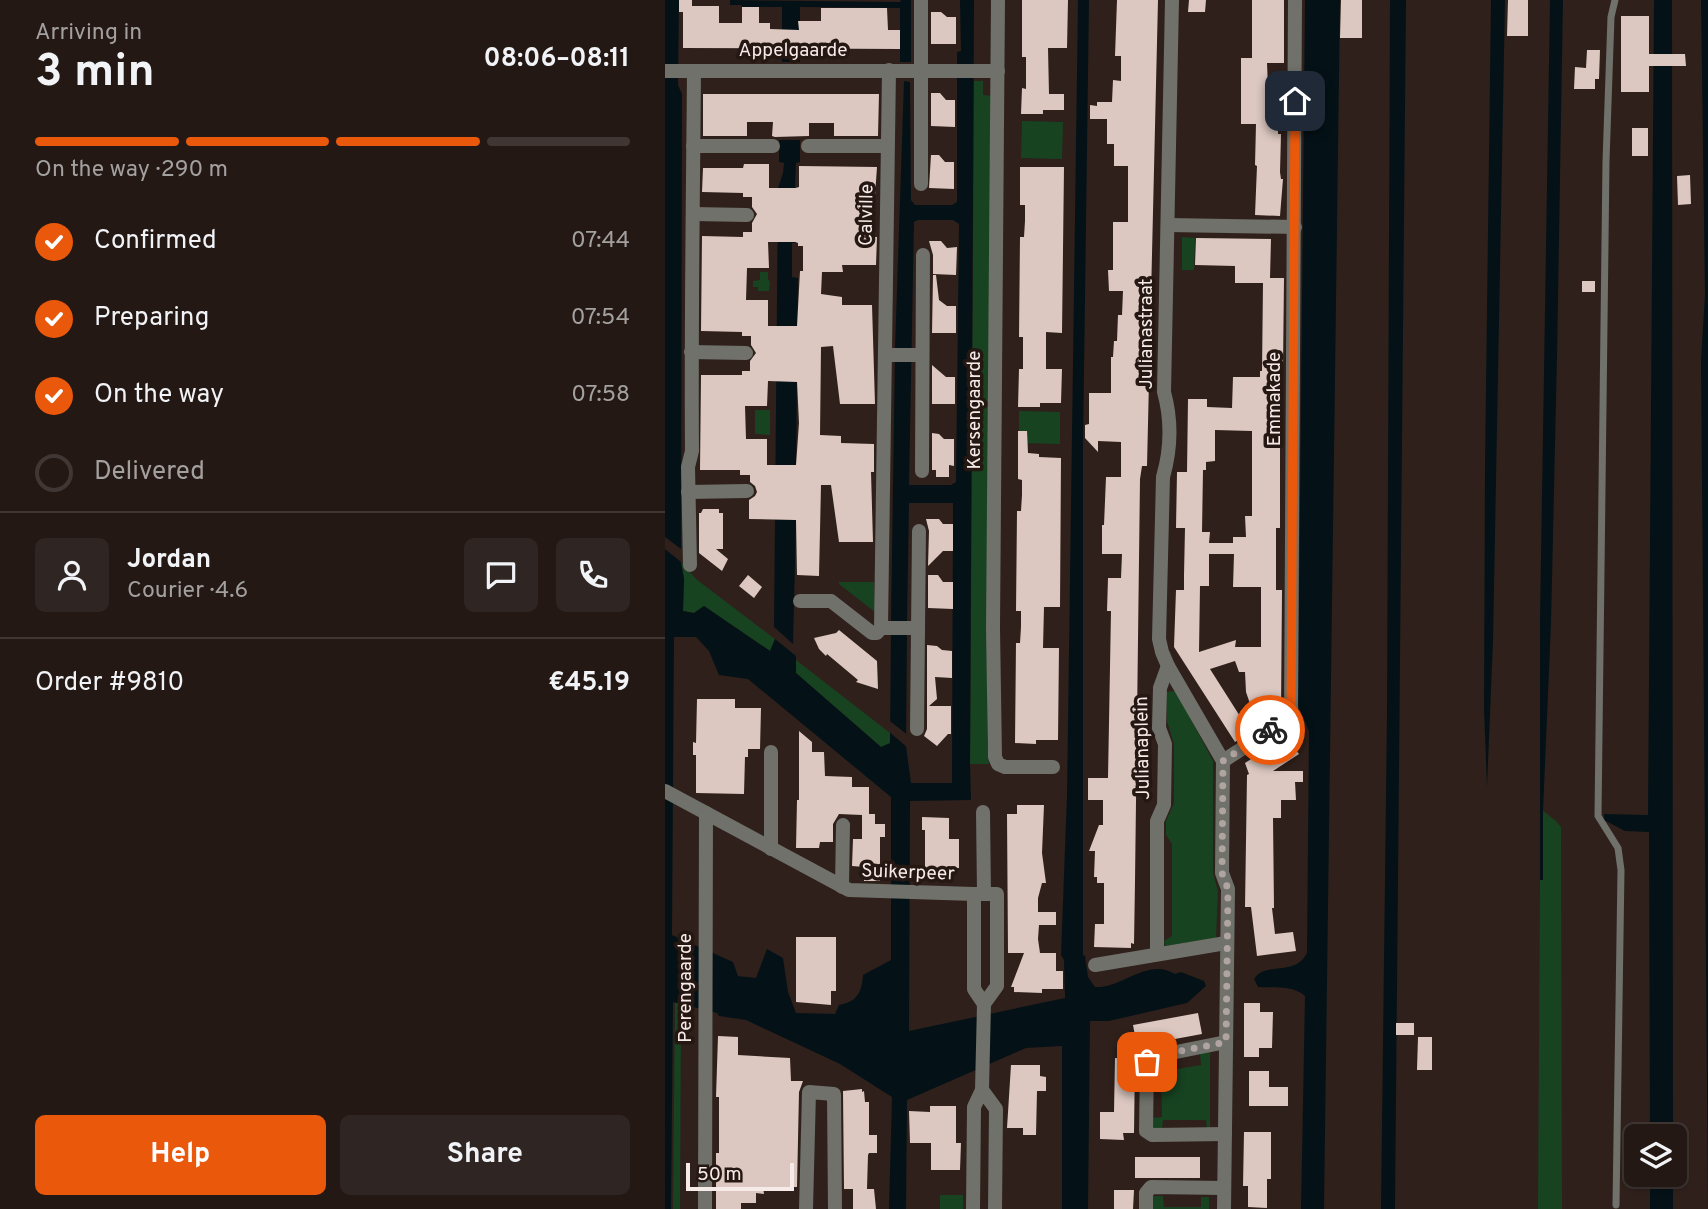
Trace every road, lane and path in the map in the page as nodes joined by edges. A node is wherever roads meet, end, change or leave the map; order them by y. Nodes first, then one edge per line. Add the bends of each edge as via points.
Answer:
1 (921, 0) edge
2 (998, 0) edge
3 (1171, 0) edge
4 (1295, 0) edge
5 (1615, 0) edge
6 (893, 70) junction
7 (917, 70) junction
8 (665, 71) edge
9 (689, 71) junction
10 (998, 71) junction
11 (694, 146) junction
12 (773, 146) dead end
13 (808, 146) dead end
14 (887, 146) junction
15 (921, 184) dead end
16 (694, 214) junction
17 (747, 215) dead end
18 (1168, 225) junction
19 (1295, 227) junction
20 (923, 255) dead end
21 (691, 352) junction
22 (746, 353) dead end
23 (889, 355) junction
24 (918, 355) junction
25 (922, 471) dead end
26 (747, 491) dead end
27 (688, 492) junction
28 (919, 531) dead end
29 (689, 565) dead end
30 (800, 601) dead end
31 (885, 628) junction
32 (913, 628) junction
33 (1168, 666) junction
34 (917, 729) dead end
35 (771, 752) dead end
36 (1223, 761) junction
37 (1053, 767) dead end
38 (665, 791) edge
39 (983, 812) dead end
40 (706, 813) junction
41 (843, 825) dead end
42 (771, 849) junction
43 (842, 887) junction
44 (979, 894) junction
45 (1226, 943) junction
46 (1157, 954) junction
47 (1095, 965) dead end
48 (983, 1004) junction
49 (1226, 1042) junction
50 (982, 1090) junction
51 (1225, 1134) junction
52 (1224, 1188) junction
53 (1616, 1205) dead end
54 (705, 1209) edge
55 (806, 1209) edge
56 (835, 1209) edge
57 (973, 1209) edge
58 (995, 1209) edge
59 (1146, 1209) edge
60 (1224, 1209) edge

1 - 7 street
2 - 10 street, Kersengaarde
3 - 18 street, Julianastraat
4 - 19 street, Emmakade
5 - 53 lane via 1606,161 1598,816 1618,848 1621,870
6 - 7 street, Appelgaarde
6 - 9 street, Appelgaarde
6 - 14 street, Calville
7 - 10 street, Appelgaarde
7 - 15 street
8 - 9 street, Appelgaarde
9 - 11 street
10 - 37 street, Kersengaarde via 995,757 1005,767
11 - 12 street
11 - 16 street
13 - 14 street
14 - 23 street, Calville via 882,285
16 - 17 street
16 - 21 street
18 - 19 street
18 - 33 street, Julianastraat via 1164,392 1170,413 1169,456 1163,477 1159,625 1161,652
19 - 36 street, Emmakade via 1291,717
20 - 24 street
21 - 22 street
21 - 27 street
23 - 24 street
23 - 31 street, Calville via 880,423 878,561
24 - 25 street
26 - 27 street
27 - 29 street
28 - 32 street
30 - 31 street via 831,601 872,633
31 - 32 street
32 - 34 street
33 - 36 street, Julianaplein
33 - 46 street, Julianaplein via 1160,688 1159,728 1165,744 1164,806 1157,821
35 - 42 street
36 - 45 street
38 - 40 street
39 - 44 street, Suikerpeer
40 - 42 street, Suikerpeer
40 - 54 street, Perengaarde
41 - 43 street, Suikerpeer
42 - 43 street, Suikerpeer
43 - 44 street, Suikerpeer
44 - 48 street, Suikerpeer via 974,989
44 - 48 street, Suikerpeer via 997,894 997,986
45 - 46 street
45 - 49 street
46 - 47 street
48 - 50 street, Suikerpeer
49 - 51 street
49 - 51 street via 1151,1057 1146,1090 1146,1131 1151,1135
50 - 57 street, Suikerpeer via 974,1107
50 - 58 street, Suikerpeer via 996,1109
51 - 52 street
52 - 59 street via 1151,1187 1146,1192
52 - 60 street
55 - 56 street via 809,1092 834,1094

